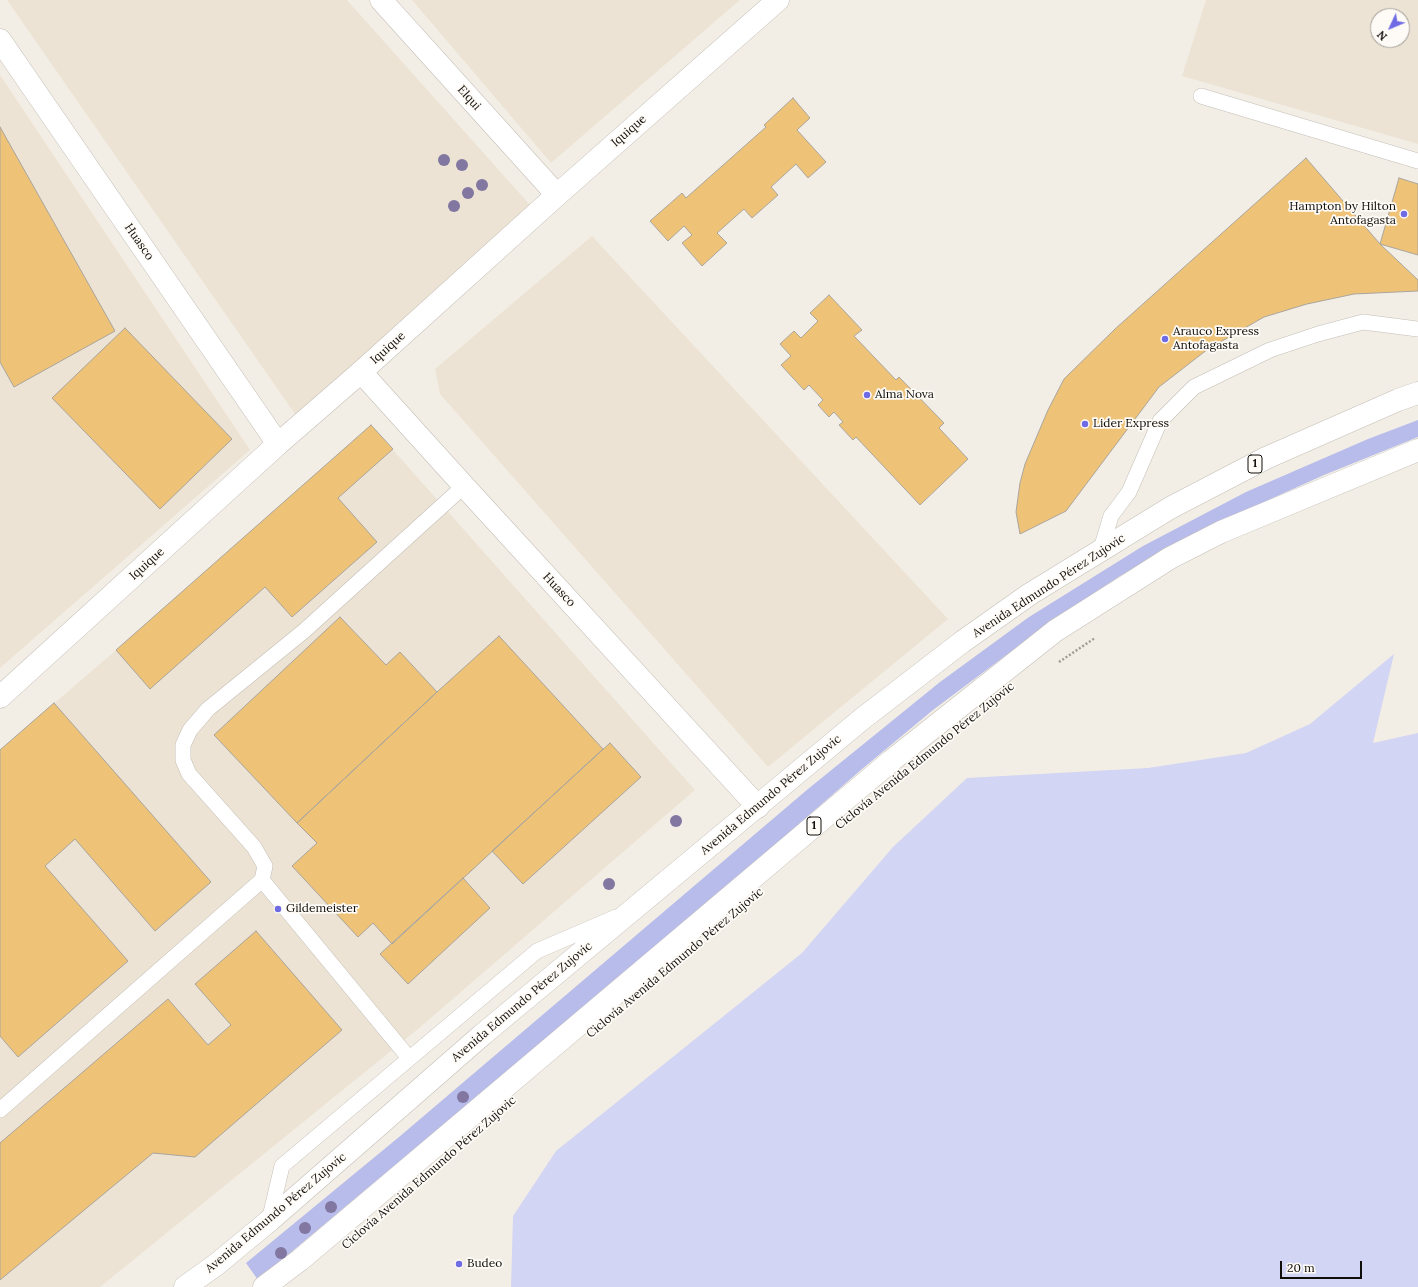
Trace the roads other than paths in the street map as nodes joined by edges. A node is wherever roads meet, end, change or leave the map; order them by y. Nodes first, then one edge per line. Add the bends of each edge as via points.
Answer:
1 (381, 0) edge
2 (778, 0) edge
3 (0, 40) edge
4 (1202, 96) dead end
5 (1418, 161) edge
6 (557, 195) junction
7 (1418, 328) edge
8 (361, 372) junction
9 (1418, 393) edge
10 (278, 444) junction
11 (1418, 450) edge
12 (464, 486) junction
13 (1100, 552) junction
14 (0, 697) edge
15 (758, 806) junction
16 (262, 880) junction
17 (634, 909) junction
18 (409, 1058) junction
19 (0, 1110) edge
20 (269, 1221) junction
21 (185, 1287) edge
22 (264, 1287) edge

1 - 6 main road, Elqui
2 - 6 main road, Iquique
3 - 10 main road, Huasco
4 - 5 lane
6 - 8 main road, Iquique
7 - 13 lane via 1363,322 1270,350 1194,387 1160,421 1129,492 1111,516
8 - 10 main road, Iquique
8 - 12 main road, Huasco
9 - 13 main road, Avenida Edmundo Pérez Zujovic / 1 via 1266,458 1170,508
10 - 14 main road, Iquique
11 - 22 main road, 1 via 1221,532 1170,558 1055,631 891,761 300,1260
12 - 15 main road, Huasco
12 - 16 lane via 304,631 208,709 190,730 183,746 183,760 189,774 254,848 266,866
13 - 15 main road, Avenida Edmundo Pérez Zujovic / 1 via 1030,594 962,642 862,718
15 - 17 main road, Avenida Edmundo Pérez Zujovic / 1
16 - 18 lane
16 - 19 lane
17 - 18 lane via 537,951
17 - 20 main road, Avenida Edmundo Pérez Zujovic / 1 via 482,1035
18 - 20 lane via 282,1166
20 - 21 main road, Avenida Edmundo Pérez Zujovic / 1

